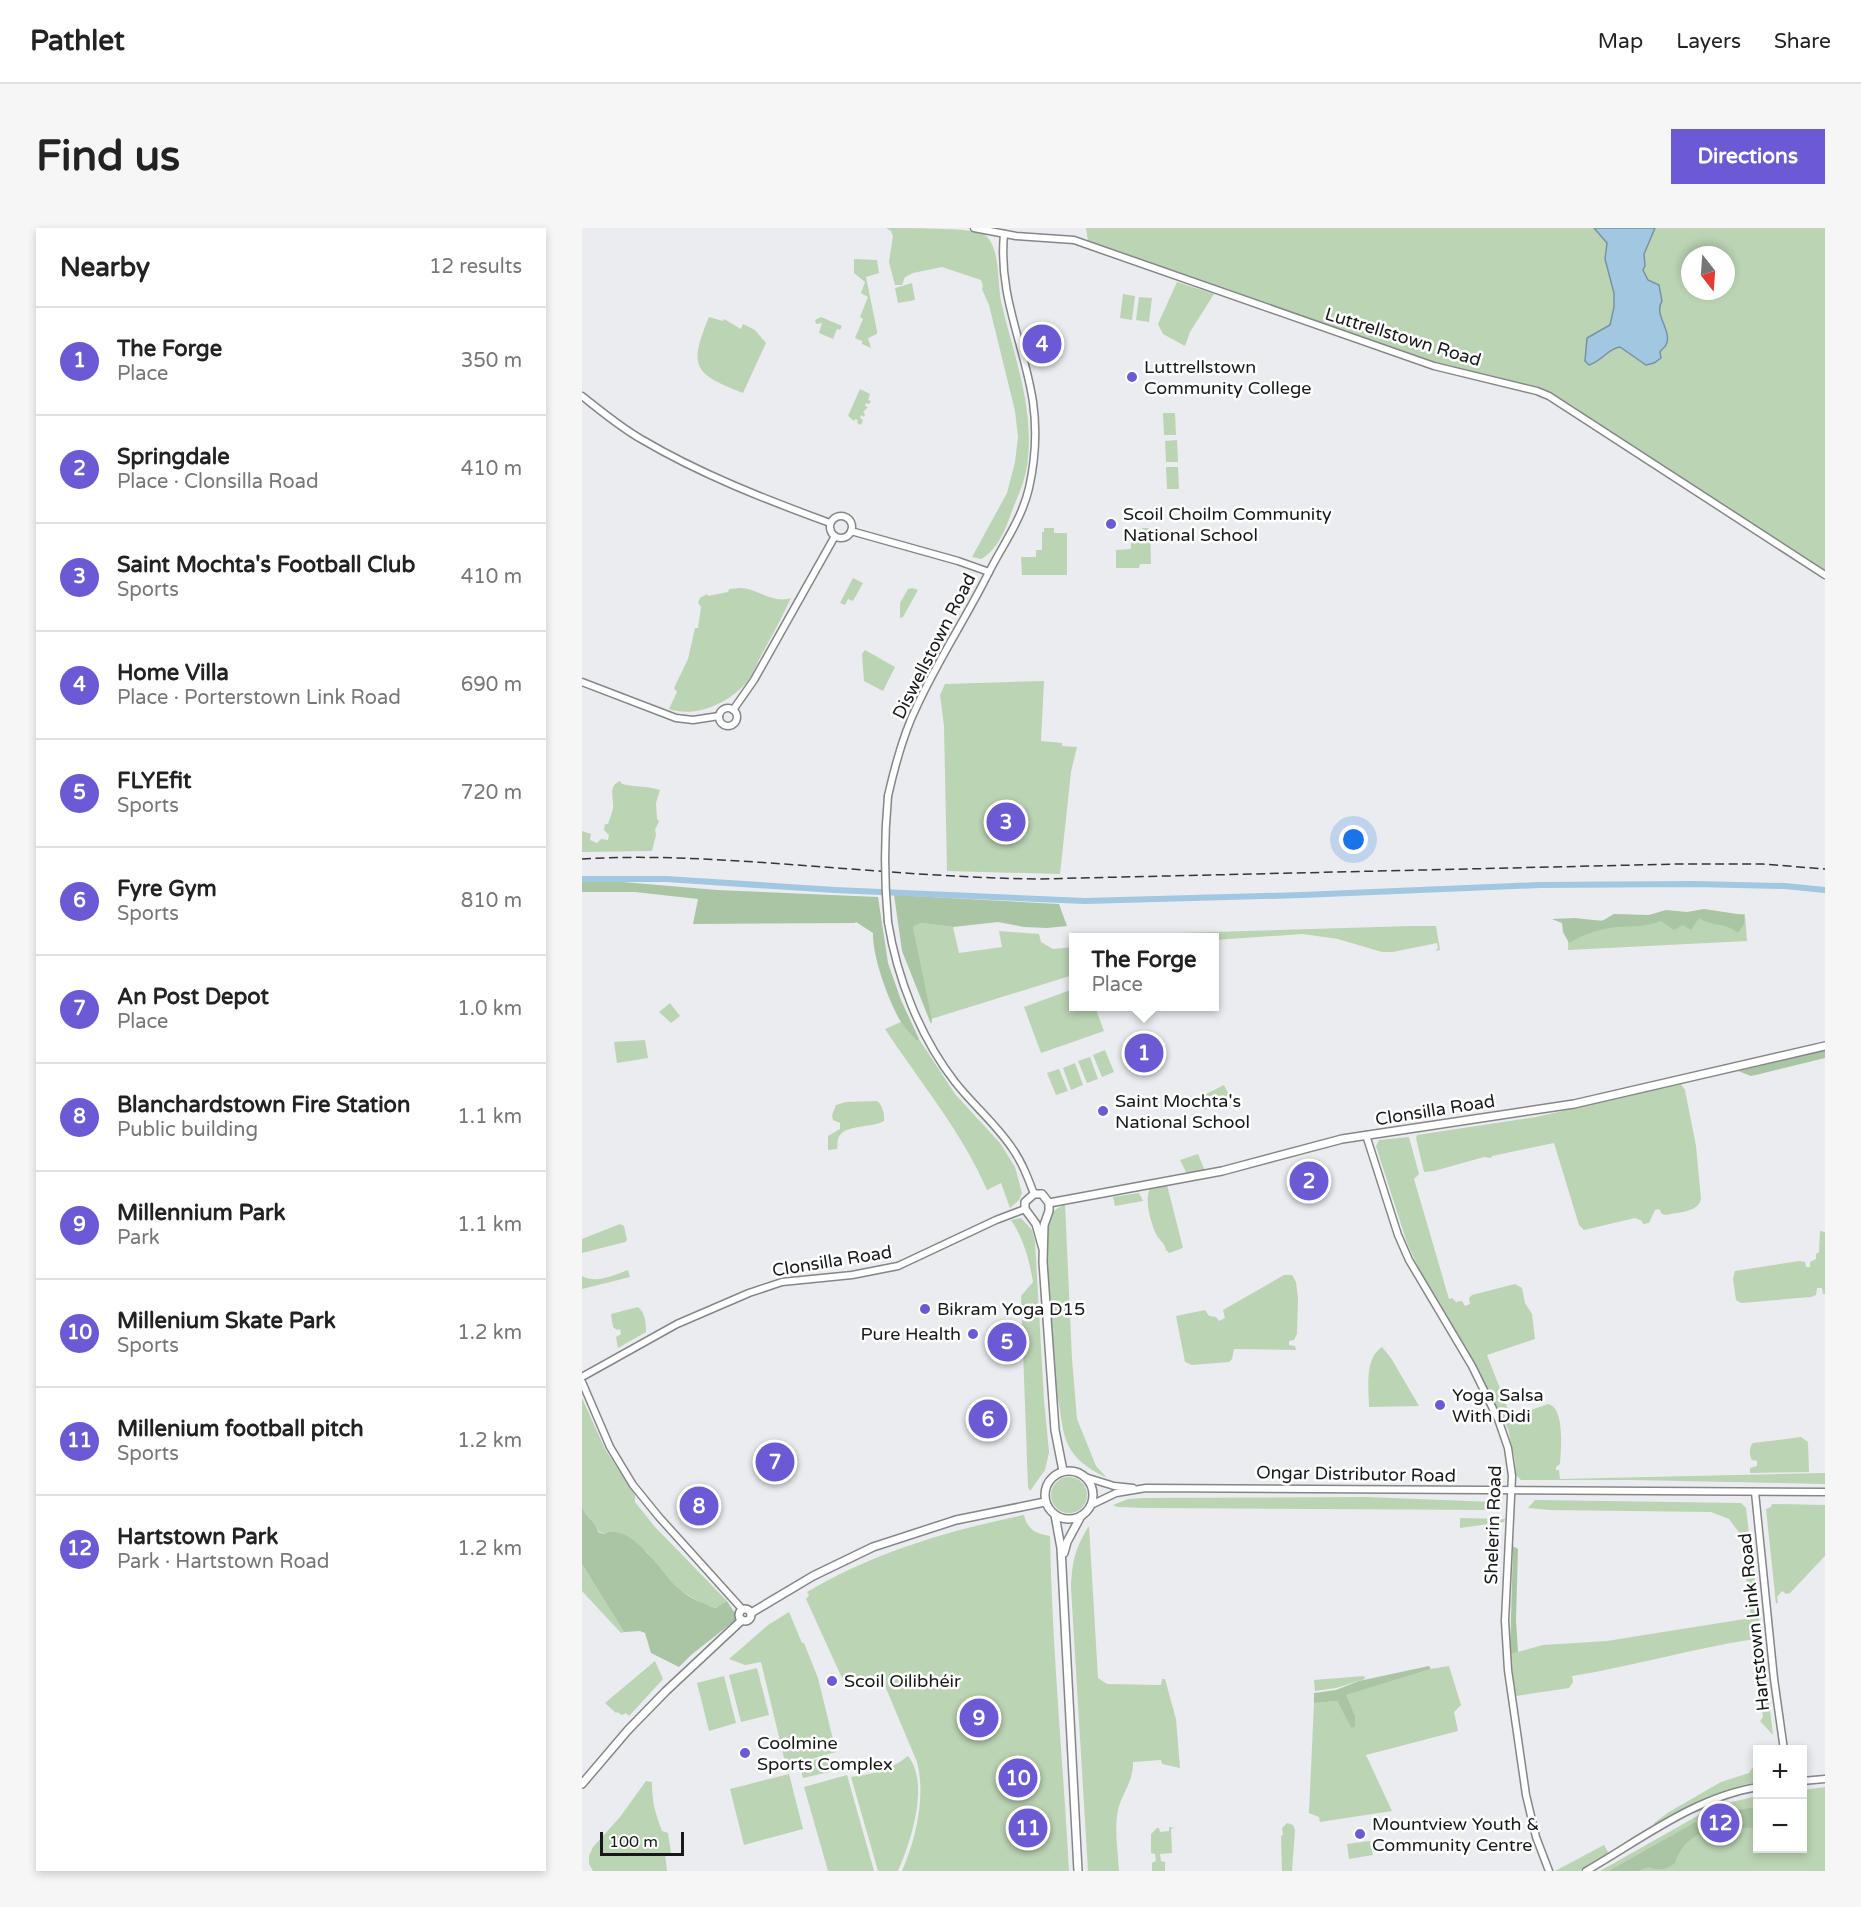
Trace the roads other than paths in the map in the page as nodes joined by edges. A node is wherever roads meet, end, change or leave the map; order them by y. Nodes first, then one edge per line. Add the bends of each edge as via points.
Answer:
1 (974, 228) edge
2 (1004, 234) junction
3 (582, 396) edge
4 (830, 523) junction
5 (851, 531) junction
6 (835, 536) junction
7 (989, 572) junction
8 (1825, 575) edge
9 (582, 682) edge
10 (733, 710) junction
11 (719, 716) junction
12 (1825, 1046) edge
13 (1366, 1135) junction
14 (1034, 1194) junction
15 (1049, 1203) junction
16 (1025, 1209) junction
17 (1047, 1214) junction
18 (1032, 1218) junction
19 (1043, 1249) junction
20 (582, 1377) edge
21 (582, 1382) edge
22 (582, 1394) edge
23 (590, 1401) junction
24 (1063, 1471) junction
25 (1085, 1477) junction
26 (1139, 1488) junction
27 (1511, 1491) junction
28 (1755, 1492) junction
29 (1825, 1492) edge
30 (1045, 1502) junction
31 (1090, 1505) junction
32 (1055, 1515) junction
33 (1081, 1516) junction
34 (1061, 1561) junction
35 (742, 1609) junction
36 (752, 1613) junction
37 (742, 1620) junction
38 (1783, 1745) edge
39 (1825, 1779) edge
40 (1807, 1781) edge
41 (582, 1784) edge
42 (1753, 1788) edge
43 (1078, 1871) edge
44 (1549, 1871) edge
45 (1586, 1871) edge

1 - 2 street, Luttrellstown Road
2 - 7 street via 1004,286 1033,400 1034,454 1029,491
2 - 8 street, Luttrellstown Road via 1074,240 1434,366 1539,391
3 - 4 street via 626,429 674,457
4 - 5 street via 845,517 850,521
4 - 6 street
5 - 6 street via 846,536
5 - 7 street, Diswellstown Road
6 - 10 street
7 - 14 street, Diswellstown Road, bridge via 916,706 896,761 888,796 884,886 901,975 930,1044 954,1081 1012,1149
9 - 11 street via 676,718
10 - 11 street via 725,709
10 - 11 street via 736,720 730,725 723,724
12 - 13 main road, Clonsilla Road via 1556,1107
13 - 15 main road, Clonsilla Road via 1317,1144 1222,1171
13 - 27 street, Shelerin Road via 1409,1260 1464,1352 1498,1419 1510,1460
14 - 15 main road via 1045,1196
14 - 16 main road via 1025,1202
15 - 17 main road
16 - 18 main road
16 - 20 street, Clonsilla Road via 898,1266 782,1282 749,1293 677,1324
17 - 18 main road
17 - 19 main road
18 - 19 main road
19 - 24 main road via 1055,1430
21 - 23 street
22 - 23 street
23 - 35 street via 610,1447 633,1485
24 - 25 main road
24 - 30 main road via 1047,1484
25 - 26 street, Ongar Distributor Road via 1114,1486
25 - 31 main road via 1092,1491
26 - 27 street, Ongar Distributor Road
26 - 31 street, Ongar Distributor Road
27 - 28 street, Ongar Distributor Road
27 - 44 street, Shelerin Road via 1505,1621 1508,1670 1526,1795
28 - 29 street, Ongar Distributor Road
28 - 38 street, Hartstown Link Road
30 - 32 main road
30 - 36 main road via 956,1520 873,1548 813,1576
31 - 33 main road
32 - 33 main road via 1067,1519
32 - 34 main road
33 - 34 main road
34 - 43 main road
35 - 36 main road
35 - 37 main road
36 - 37 main road via 748,1621
37 - 41 main road via 666,1691
39 - 40 street
42 - 45 street via 1689,1810

